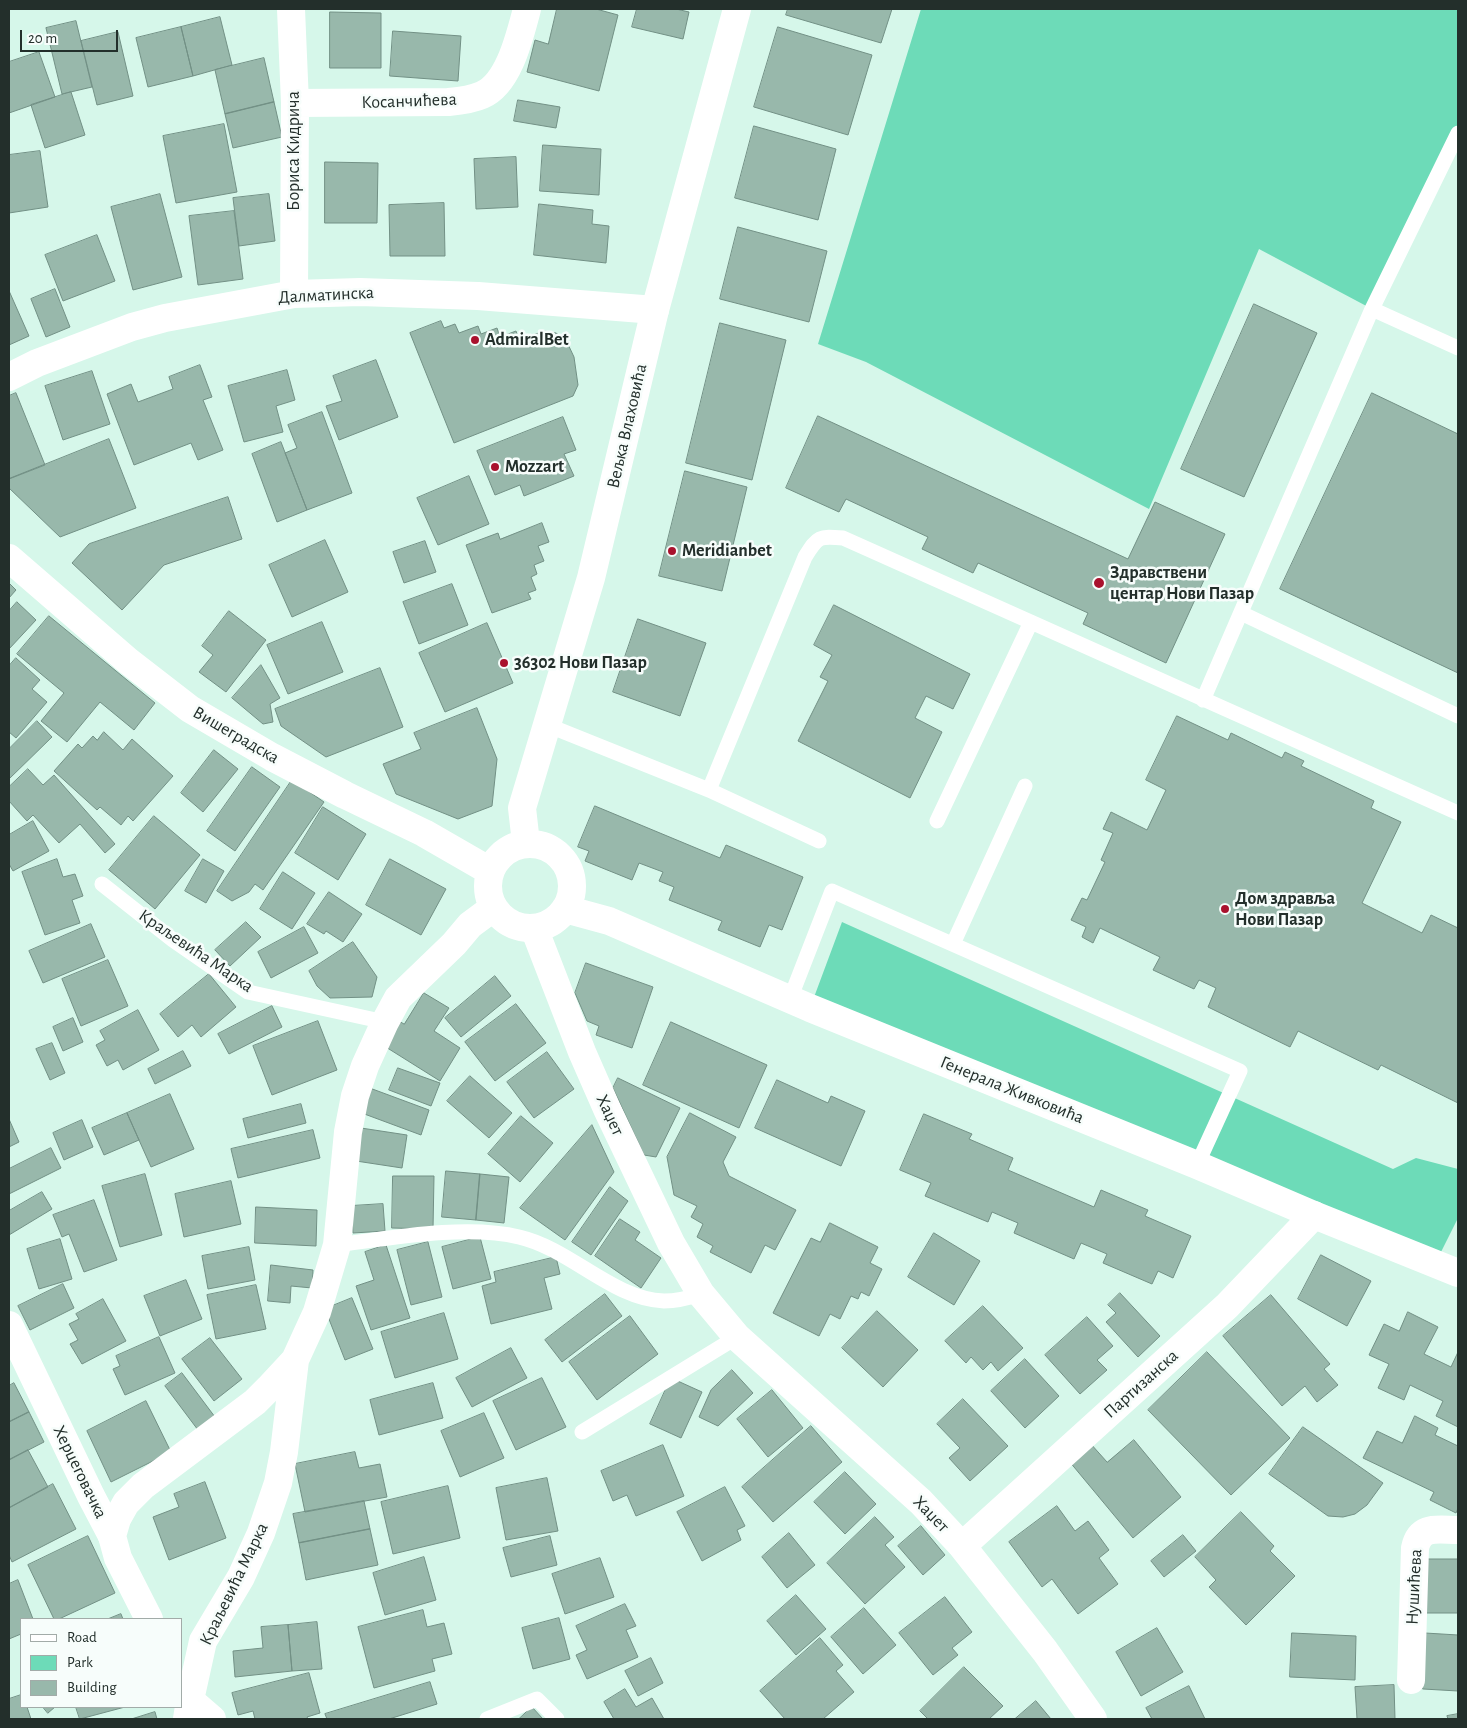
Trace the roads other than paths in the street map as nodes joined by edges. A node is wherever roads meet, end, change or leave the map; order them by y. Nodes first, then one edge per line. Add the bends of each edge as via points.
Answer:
1 (291, 9) edge
2 (527, 9) edge
3 (737, 9) edge
4 (295, 103) junction
5 (1458, 133) edge
6 (294, 294) junction
7 (1372, 309) junction
8 (655, 310) junction
9 (1458, 348) edge
10 (9, 377) edge
11 (9, 558) edge
12 (1241, 613) junction
13 (1030, 622) junction
14 (1203, 700) junction
15 (1458, 716) edge
16 (547, 725) junction
17 (1025, 786) dead end
18 (709, 790) junction
19 (1458, 813) edge
20 (937, 821) dead end
21 (819, 841) dead end
22 (526, 843) junction
23 (490, 871) junction
24 (102, 884) dead end
25 (493, 908) junction
26 (566, 909) junction
27 (534, 928) junction
28 (953, 944) junction
29 (790, 999) junction
30 (385, 1022) junction
31 (1197, 1165) junction
32 (1314, 1215) junction
33 (337, 1245) junction
34 (1458, 1273) edge
35 (701, 1294) junction
36 (9, 1325) edge
37 (737, 1337) junction
38 (296, 1360) junction
39 (582, 1432) dead end
40 (1458, 1530) edge
41 (112, 1536) junction
42 (962, 1546) junction
43 (148, 1618) edge
44 (1411, 1680) dead end
45 (186, 1701) edge
46 (212, 1719) edge
47 (487, 1719) edge
48 (558, 1719) edge
49 (1093, 1719) edge

1 - 4 street, Бориса Кидрича
2 - 4 street, Косанчићева via 508,67 497,84 483,95 448,102
3 - 8 street, Вељка Влаховића
4 - 6 street, Бориса Кидрича
5 - 7 lane
6 - 8 street, Далматинска via 360,292 478,296
6 - 10 street, Далматинска via 132,327
7 - 9 lane
7 - 12 lane
8 - 16 street, Вељка Влаховића via 591,578
11 - 23 street, Вишеградска via 128,661 190,709 272,757 424,833
12 - 14 lane
12 - 15 lane
13 - 14 lane
13 - 18 lane via 843,538 823,536 805,557
13 - 20 lane
14 - 19 lane
16 - 18 lane
16 - 22 street, Вељка Влаховића via 522,808
17 - 28 lane
18 - 21 lane
22 - 23 street via 508,849
22 - 26 street via 545,846 561,856 566,864 572,882
23 - 25 street via 488,890
24 - 30 lane, Краљевића Марка via 173,940 248,992
25 - 27 street via 507,922
25 - 30 street, Краљевића Марка via 470,925 398,998
26 - 27 street via 552,922
26 - 29 street, Генерала Живковића via 609,921
27 - 35 street, Хаџет via 607,1108 671,1243
28 - 29 lane via 832,891
28 - 31 lane via 1240,1071
29 - 31 street, Генерала Живковића
30 - 33 street, Краљевића Марка via 355,1096 348,1132
31 - 32 street, Генерала Живковића
32 - 34 street, Генерала Живковића
32 - 42 street, Партизанска via 1227,1306
33 - 35 lane via 404,1236 495,1232 537,1242 621,1290 642,1298 682,1300
33 - 38 street, Краљевића Марка via 317,1312
35 - 37 street, Хаџет
36 - 41 street, Херцеговачка
37 - 39 lane
37 - 42 street, Хаџет via 921,1502
38 - 41 street, Краљевића Марка via 255,1402 143,1486 126,1503
38 - 45 street, Краљевића Марка via 278,1483 261,1533 241,1576 203,1641
40 - 44 street, Нушићева via 1431,1529 1422,1532 1417,1539
41 - 43 street, Херцеговачка via 118,1558
42 - 49 street, Хаџет via 1045,1651
45 - 46 street
47 - 48 lane via 537,1699

